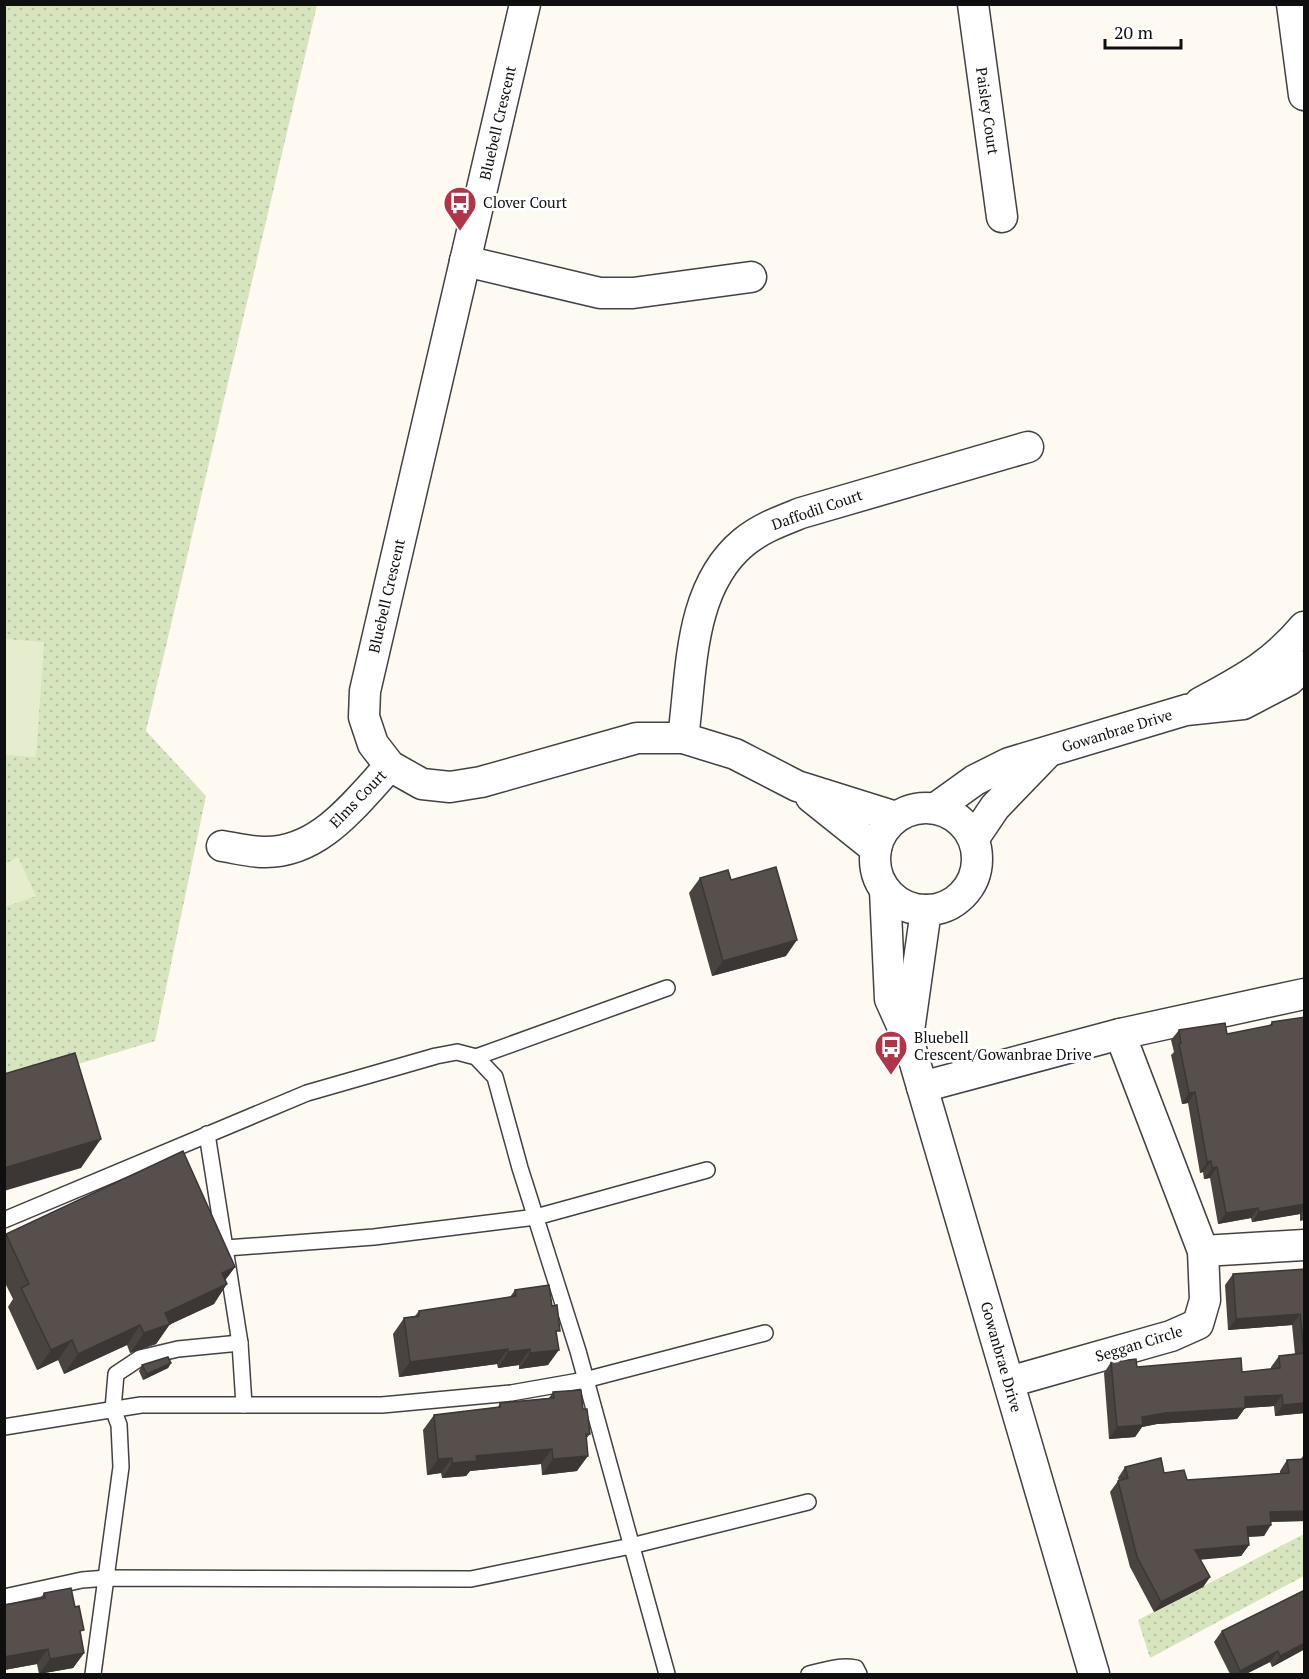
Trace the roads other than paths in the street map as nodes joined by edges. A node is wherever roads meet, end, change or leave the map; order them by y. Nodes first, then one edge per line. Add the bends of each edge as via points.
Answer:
1 (525, 4) edge
2 (973, 4) edge
3 (1292, 6) edge
4 (1305, 95) edge
5 (1002, 218) dead end
6 (465, 261) junction
7 (751, 277) dead end
8 (1028, 447) dead end
9 (1305, 627) edge
10 (1305, 666) edge
11 (1186, 711) junction
12 (683, 738) junction
13 (1048, 752) junction
14 (390, 766) junction
15 (797, 786) junction
16 (936, 808) junction
17 (896, 817) junction
18 (974, 838) junction
19 (222, 846) dead end
20 (876, 849) junction
21 (885, 890) junction
22 (926, 910) junction
23 (667, 988) dead end
24 (1305, 994) edge
25 (1120, 1034) junction
26 (908, 1039) junction
27 (476, 1057) junction
28 (922, 1087) junction
29 (207, 1134) junction
30 (707, 1170) dead end
31 (536, 1217) junction
32 (4, 1220) edge
33 (1305, 1245) edge
34 (226, 1248) junction
35 (1203, 1251) junction
36 (765, 1333) dead end
37 (240, 1343) junction
38 (585, 1380) junction
39 (1009, 1382) junction
40 (244, 1405) junction
41 (113, 1409) junction
42 (4, 1427) edge
43 (808, 1502) dead end
44 (631, 1546) junction
45 (107, 1578) junction
46 (4, 1597) edge
47 (93, 1674) edge
48 (668, 1674) edge
49 (808, 1674) edge
50 (859, 1674) edge
51 (1094, 1674) edge

1 - 6 street, Bluebell Crescent
2 - 5 street, Paisley Court
3 - 4 street
6 - 7 street via 600,293 633,293
6 - 14 street, Bluebell Crescent via 365,691 364,717 373,744
8 - 12 street, Daffodil Court via 801,513 744,542 724,561 698,618
9 - 11 street, Gowanbrae Drive via 1282,653 1251,675
10 - 11 street, Gowanbrae Drive via 1289,680 1243,704
11 - 13 street, Gowanbrae Drive
12 - 14 street, Bluebell Crescent via 637,738 481,782 450,787 422,784
12 - 15 street, Bluebell Crescent via 735,754
13 - 16 street, Gowanbrae Drive via 1009,763 975,780
13 - 18 street, Gowanbrae Drive via 995,807
14 - 19 street, Elms Court via 338,823 308,842 291,850 263,852
15 - 17 street, Bluebell Crescent
15 - 20 street, Bluebell Crescent
16 - 17 street via 908,810
16 - 18 street via 965,824
17 - 20 street via 886,826
18 - 22 street via 978,852 973,881 954,903
20 - 21 street via 876,870
21 - 22 street via 910,908
21 - 26 street, Gowanbrae Drive via 890,999
22 - 26 street, Gowanbrae Drive
23 - 27 lane
24 - 25 street
25 - 28 street
25 - 35 street, Seggan Circle
26 - 28 street, Gowanbrae Drive
27 - 29 lane via 457,1052 369,1073 307,1093
27 - 31 lane via 495,1077
28 - 39 street, Gowanbrae Drive
29 - 32 lane
29 - 34 lane
30 - 31 lane
31 - 34 lane via 374,1237
31 - 38 lane
33 - 35 street
34 - 37 lane
35 - 39 street, Seggan Circle via 1205,1300 1198,1324 1171,1336
36 - 38 lane
37 - 40 lane
37 - 41 lane via 178,1349 140,1358 116,1374
38 - 40 lane via 511,1393 382,1405
38 - 44 lane
39 - 51 street, Gowanbrae Drive
40 - 41 lane via 141,1405
41 - 42 lane
41 - 45 lane via 119,1425 121,1467
43 - 44 lane
44 - 45 lane via 448,1581
44 - 48 lane
45 - 46 lane
45 - 47 lane
49 - 50 lane via 848,1666 856,1668

